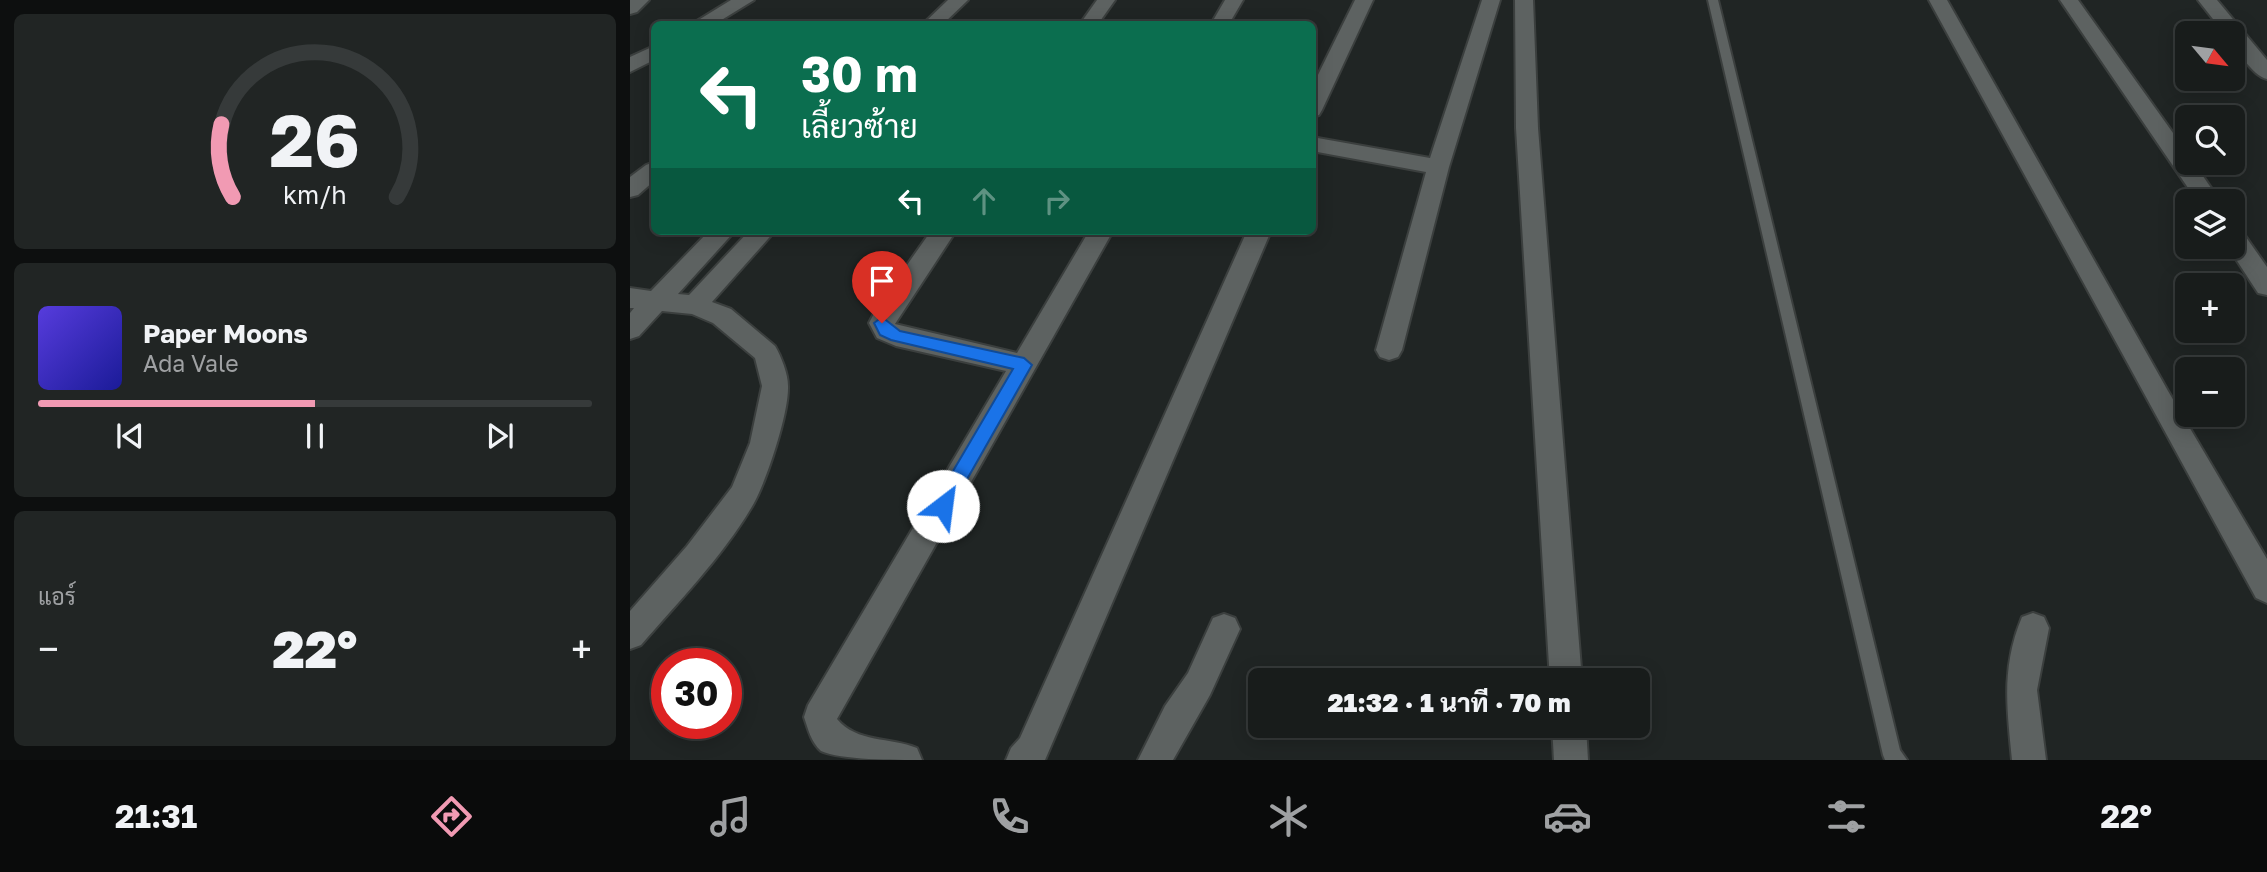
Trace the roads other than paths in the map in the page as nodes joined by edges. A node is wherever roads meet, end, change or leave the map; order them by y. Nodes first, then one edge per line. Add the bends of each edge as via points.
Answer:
1 (640, 0) edge
2 (745, 0) edge
3 (959, 0) edge
4 (1106, 0) edge
5 (1234, 0) edge
6 (1364, 0) edge
7 (1491, 0) edge
8 (1524, 0) edge
9 (1713, 0) edge
10 (1938, 0) edge
11 (2068, 0) edge
12 (2207, 0) edge
13 (630, 8) edge
14 (707, 21) edge
15 (935, 21) edge
16 (1091, 21) edge
17 (1222, 21) edge
18 (651, 54) edge
19 (630, 66) edge
20 (2267, 73) edge
21 (1316, 102) edge
22 (1316, 145) edge
23 (1438, 167) junction
24 (651, 172) edge
25 (630, 189) edge
26 (2201, 189) edge
27 (718, 235) edge
28 (759, 235) edge
29 (941, 235) edge
30 (1099, 235) edge
31 (1257, 235) edge
32 (2245, 254) edge
33 (2267, 286) edge
34 (643, 299) edge
35 (694, 306) junction
36 (630, 329) edge
37 (1390, 350) dead end
38 (1024, 365) junction
39 (2267, 588) edge
40 (2032, 628) dead end
41 (1224, 629) dead end
42 (630, 634) edge
43 (1565, 668) edge
44 (1570, 738) edge
45 (905, 760) edge
46 (1023, 760) edge
47 (1155, 760) edge
48 (1572, 760) edge
49 (1898, 760) edge
50 (2029, 760) edge

1 - 13 street
2 - 14 street
3 - 15 street
4 - 16 street
5 - 17 street
6 - 21 street
7 - 23 street
8 - 43 street via 1527,128
9 - 49 lane via 1892,755
10 - 39 street
11 - 26 street
12 - 20 street
18 - 19 street
22 - 23 street
23 - 37 street
24 - 25 street
27 - 34 street
28 - 35 street
29 - 38 street via 887,313 882,323 886,331
30 - 38 street
31 - 46 street via 1032,750
32 - 33 street
34 - 35 street
34 - 36 street
35 - 42 street via 722,316 766,353 775,386 764,443 743,495 698,556
38 - 45 street via 820,717 823,730 845,748
40 - 50 street via 2021,690
41 - 47 street via 1199,684
44 - 48 street

